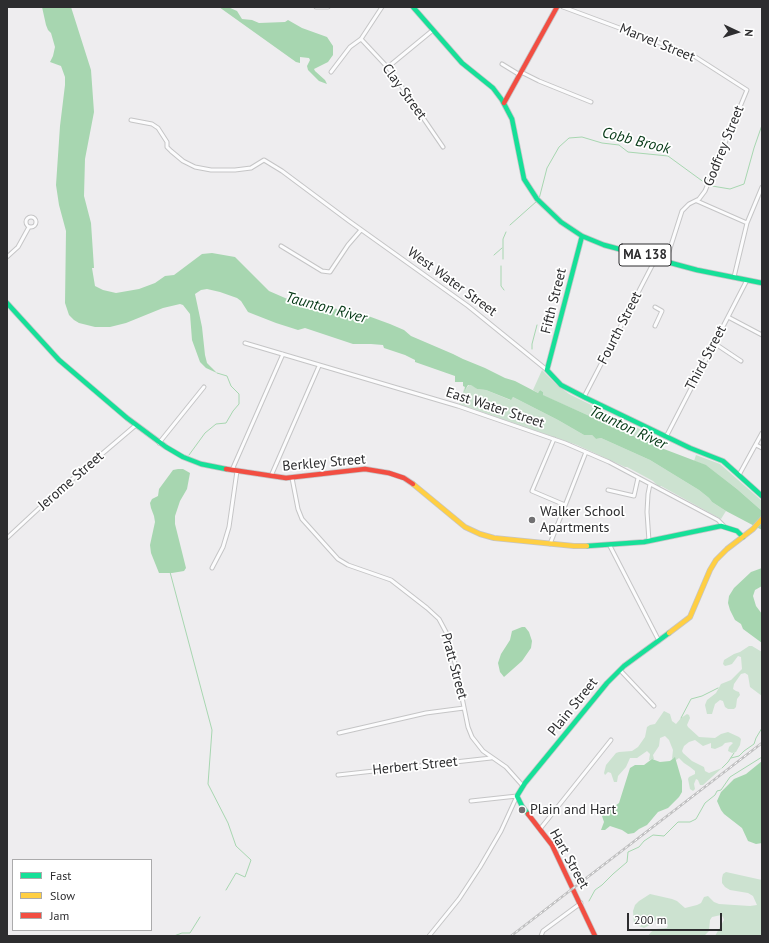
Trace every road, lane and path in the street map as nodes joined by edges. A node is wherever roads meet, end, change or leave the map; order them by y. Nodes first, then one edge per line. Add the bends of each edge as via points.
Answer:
1 (316, 7) edge
2 (328, 7) edge
3 (382, 7) edge
4 (413, 7) edge
5 (557, 7) edge
6 (563, 7) edge
7 (433, 30) junction
8 (361, 39) junction
9 (502, 64) dead end
10 (388, 67) junction
11 (331, 72) dead end
12 (521, 74) junction
13 (747, 90) joint
14 (591, 102) dead end
15 (504, 103) junction
16 (131, 120) dead end
17 (443, 147) dead end
18 (762, 188) edge
19 (697, 201) junction
20 (747, 223) junction
21 (29, 227) dead end
22 (361, 230) junction
23 (582, 236) junction
24 (281, 246) dead end
25 (7, 257) edge
26 (656, 258) junction
27 (666, 261) junction
28 (734, 278) junction
29 (747, 280) junction
30 (762, 283) edge
31 (7, 303) edge
32 (655, 307) dead end
33 (728, 317) junction
34 (655, 326) dead end
35 (762, 335) edge
36 (245, 343) dead end
37 (714, 343) junction
38 (283, 354) junction
39 (741, 361) dead end
40 (319, 366) junction
41 (547, 370) junction
42 (204, 387) dead end
43 (584, 398) junction
44 (136, 425) junction
45 (762, 433) edge
46 (666, 437) junction
47 (554, 439) junction
48 (159, 443) junction
49 (756, 445) junction
50 (762, 448) edge
51 (586, 452) junction
52 (234, 471) junction
53 (739, 475) junction
54 (270, 477) junction
55 (292, 478) junction
56 (638, 478) junction
57 (650, 484) junction
58 (608, 490) dead end
59 (762, 496) edge
60 (565, 505) junction
61 (762, 519) edge
62 (726, 527) junction
63 (7, 538) edge
64 (741, 538) junction
65 (649, 541) junction
66 (550, 544) junction
67 (610, 546) junction
68 (212, 568) dead end
69 (659, 641) junction
70 (620, 670) junction
71 (654, 706) dead end
72 (464, 708) junction
73 (339, 733) dead end
74 (611, 740) dead end
75 (492, 758) junction
76 (338, 775) dead end
77 (523, 786) junction
78 (517, 796) junction
79 (471, 801) dead end
80 (540, 829) junction
81 (581, 903) junction
82 (429, 936) edge
83 (541, 936) edge
84 (595, 936) edge

1 - 2 street
3 - 8 street
4 - 7 main road, MA 138
5 - 12 main road
6 - 13 street, Marvel Street via 684,52
7 - 10 street
7 - 15 main road, MA 138 via 462,63 493,88
8 - 10 street, Clay Street
8 - 11 street via 350,47
9 - 12 street
10 - 17 street, Clay Street
12 - 14 street
12 - 15 main road
13 - 19 street, Godfrey Street via 705,191
15 - 23 main road, MA 138 via 513,122 523,174 529,188 538,201 561,222
16 - 22 street, West Water Street via 152,124 158,128 171,152 195,167 241,170 251,168 264,160 286,173
18 - 20 street
19 - 20 street
19 - 27 street, Godfrey Street via 688,204 682,211
20 - 28 street
21 - 25 street via 18,247
22 - 24 street via 330,272 322,271
22 - 41 street, West Water Street via 468,306
23 - 26 main road, MA 138 via 604,245
23 - 41 main road, Fifth Street
26 - 27 main road, MA 138
26 - 43 street, Fourth Street
27 - 28 main road, MA 138
28 - 29 main road, MA 138
29 - 30 main road, MA 138
29 - 33 street, Third Street
31 - 44 main road, Berkley Street via 59,360
32 - 34 street via 662,311
33 - 35 street
33 - 37 street, Third Street
36 - 38 street, East Water Street
37 - 39 street
37 - 46 street, Third Street
38 - 40 street, East Water Street
38 - 52 street
40 - 47 street, East Water Street via 458,406
40 - 54 street
41 - 43 main road, West Water Street via 561,385
42 - 48 street
43 - 46 main road, West Water Street
44 - 48 main road, Berkley Street
44 - 63 street, Jerome Street
45 - 49 street
46 - 53 main road, West Water Street via 720,460
47 - 51 street, East Water Street
47 - 60 street via 532,492
48 - 52 main road, Berkley Street via 194,461
49 - 50 street
49 - 53 street
51 - 56 street, East Water Street
51 - 60 street
52 - 54 main road, Berkley Street
52 - 68 street via 228,532
53 - 59 main road, West Water Street
54 - 55 main road, Berkley Street
55 - 66 main road, Berkley Street via 365,469 389,472 416,485 461,524 480,534
55 - 72 street, Pratt Street via 302,519 338,559 391,580 439,619 459,675
56 - 57 street, East Water Street
56 - 58 street via 634,496
57 - 62 street, East Water Street via 716,519
57 - 65 street via 647,512
60 - 66 street
61 - 64 main road, Plain Street
62 - 64 main road, East Water Street via 738,532
62 - 65 main road, Berkley Street
64 - 69 main road, Plain Street via 714,564 690,617
65 - 67 main road, Berkley Street
66 - 67 main road, Berkley Street
67 - 69 street
69 - 70 main road, Plain Street
70 - 71 street
70 - 77 main road, Plain Street via 601,689
72 - 73 street
72 - 75 street, Pratt Street via 473,740
74 - 80 street
75 - 76 street, Herbert Street
75 - 77 street, Pratt Street via 506,767
77 - 78 main road, Plain Street
78 - 79 street
78 - 80 main road, Hart Street
78 - 82 street, Plain Street via 480,867
80 - 81 main road, Hart Street via 552,844
81 - 83 street via 543,931
81 - 84 main road, Hart Street

